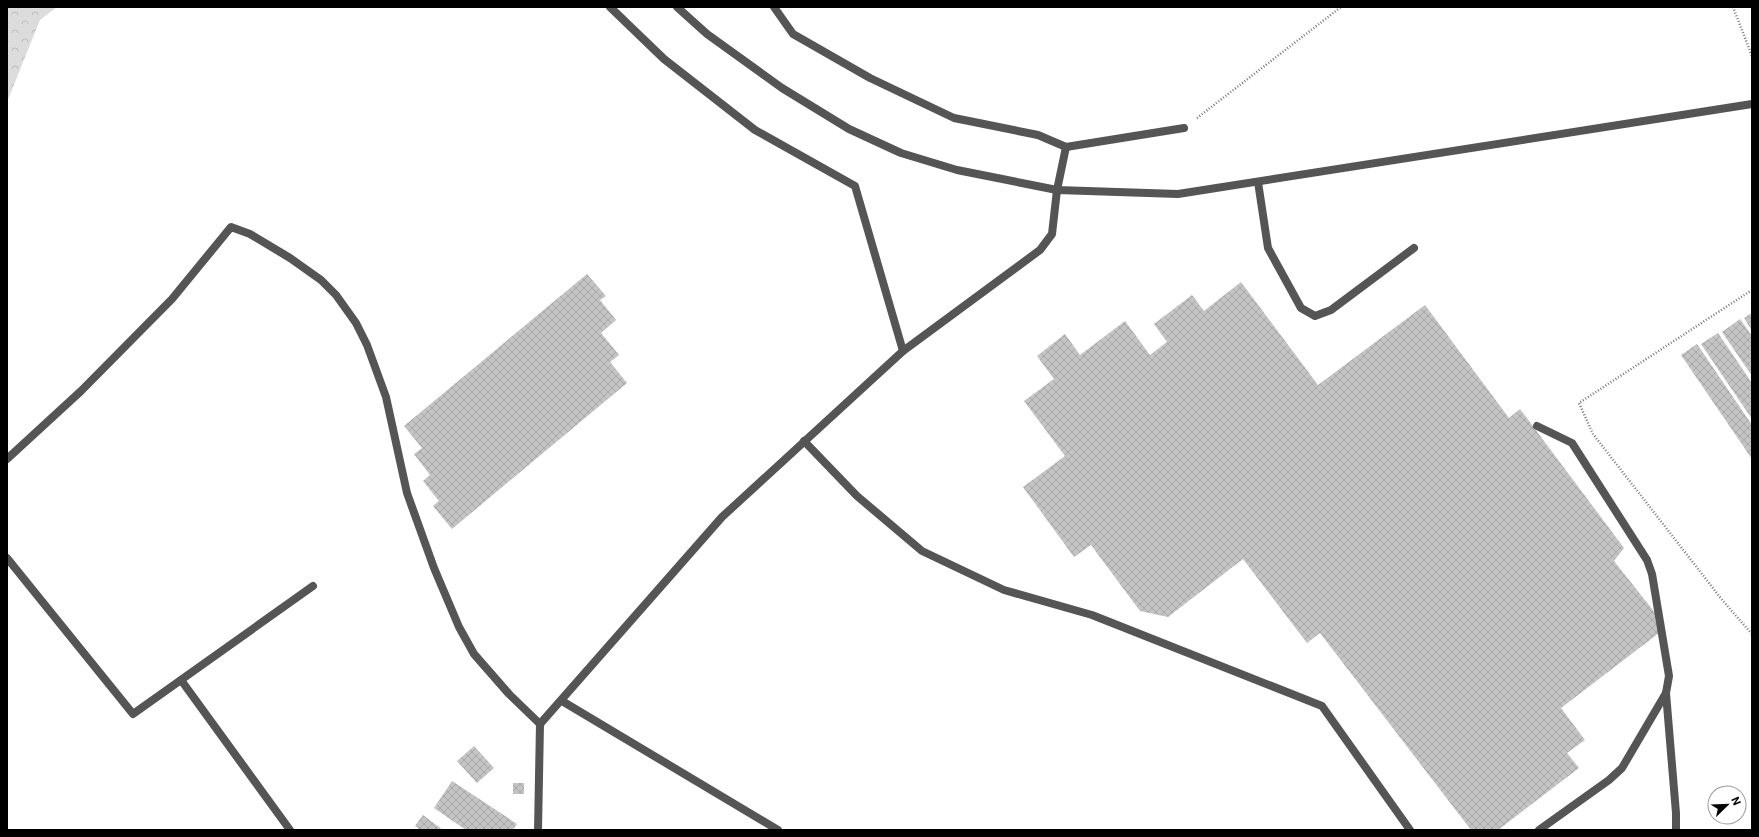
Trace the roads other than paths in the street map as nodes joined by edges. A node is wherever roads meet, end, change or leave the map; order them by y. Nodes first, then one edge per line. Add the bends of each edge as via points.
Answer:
1 (610, 7) edge
2 (677, 7) edge
3 (774, 7) edge
4 (1752, 104) edge
5 (1184, 128) road end
6 (1066, 147) junction
7 (1258, 182) junction
8 (1057, 190) junction
9 (1414, 248) dead end
10 (903, 351) junction
11 (1537, 426) dead end
12 (804, 441) junction
13 (7, 459) edge
14 (7, 558) edge
15 (313, 586) dead end
16 (180, 680) junction
17 (1666, 693) junction
18 (562, 701) junction
19 (540, 724) junction
20 (290, 830) edge
21 (538, 830) edge
22 (778, 830) edge
23 (1410, 830) edge
24 (1539, 830) edge
25 (1676, 830) edge

1 - 10 street via 664,58 755,130 855,186
2 - 8 street via 708,34 782,88 849,129 901,153 957,170
3 - 6 street via 793,34 870,78 954,118 1038,135
4 - 7 street
5 - 6 street
6 - 8 street
7 - 8 street via 1178,194
7 - 9 street via 1268,248 1301,308 1315,316 1331,310
8 - 10 street via 1052,234 1040,250
10 - 12 street
11 - 17 street via 1572,443 1647,560 1652,574 1669,676
12 - 18 street via 722,516
12 - 23 street via 857,496 922,551 1004,590 1092,615 1322,706
13 - 19 street via 81,392 172,299 232,227 250,234 321,280 356,323 386,397 407,493 459,627 474,654
14 - 16 street via 133,714
15 - 16 street
16 - 20 street
17 - 24 street via 1622,768
17 - 25 street
18 - 19 street
18 - 22 street
19 - 21 street

